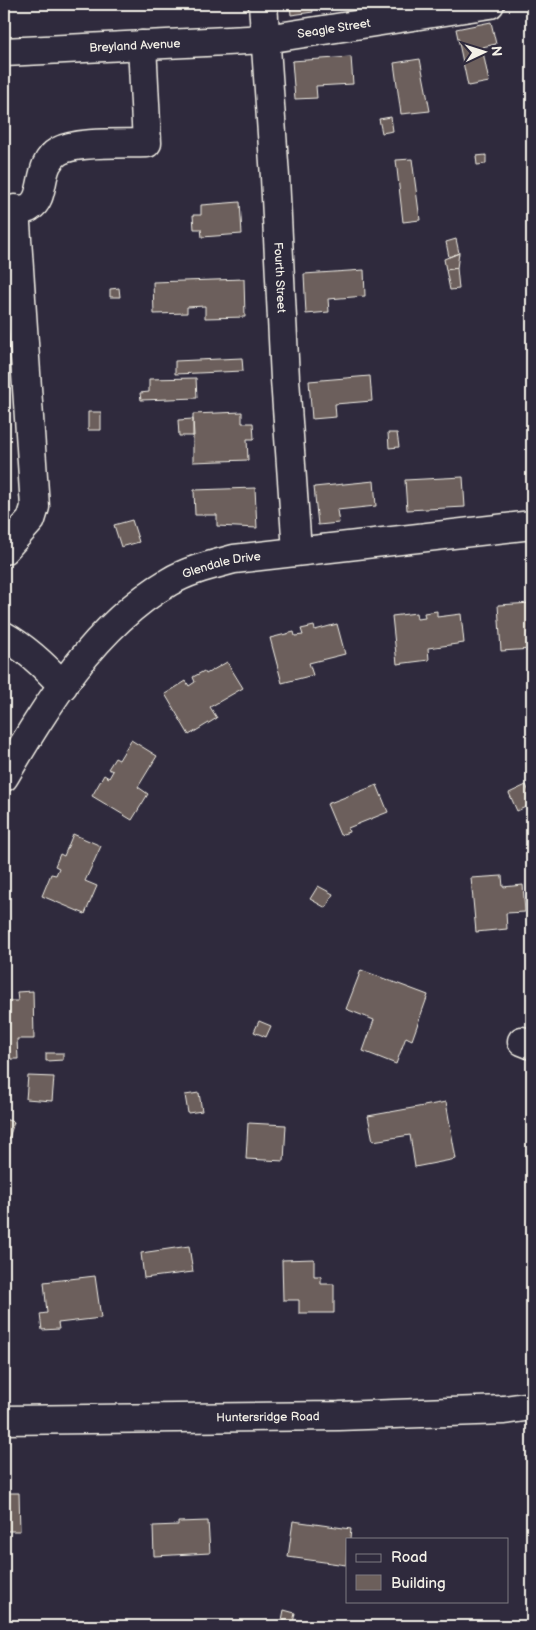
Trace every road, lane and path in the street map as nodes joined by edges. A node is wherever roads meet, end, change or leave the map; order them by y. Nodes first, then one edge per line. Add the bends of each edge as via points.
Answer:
1 (263, 4) edge
2 (490, 4) edge
3 (266, 40) junction
4 (142, 45) junction
5 (4, 52) edge
6 (9, 210) edge
7 (532, 525) edge
8 (4, 550) edge
9 (296, 551) junction
10 (4, 636) edge
11 (63, 686) junction
12 (4, 777) edge
13 (532, 1406) edge
14 (4, 1420) edge

1 - 3 street, Fourth Street
2 - 3 street, Seagle Street
3 - 4 street, Breyland Avenue
3 - 9 street, Fourth Street
4 - 5 street, Breyland Avenue
4 - 6 street via 147,143 75,146 59,151 47,162 36,202 29,208
6 - 8 street via 35,507 30,520
7 - 9 street, Glendale Drive
9 - 11 street, Glendale Drive via 234,559 170,581 119,620 96,643
10 - 11 street via 33,655
11 - 12 street, Glendale Drive via 34,726
13 - 14 street, Huntersridge Road via 504,1410 354,1415

